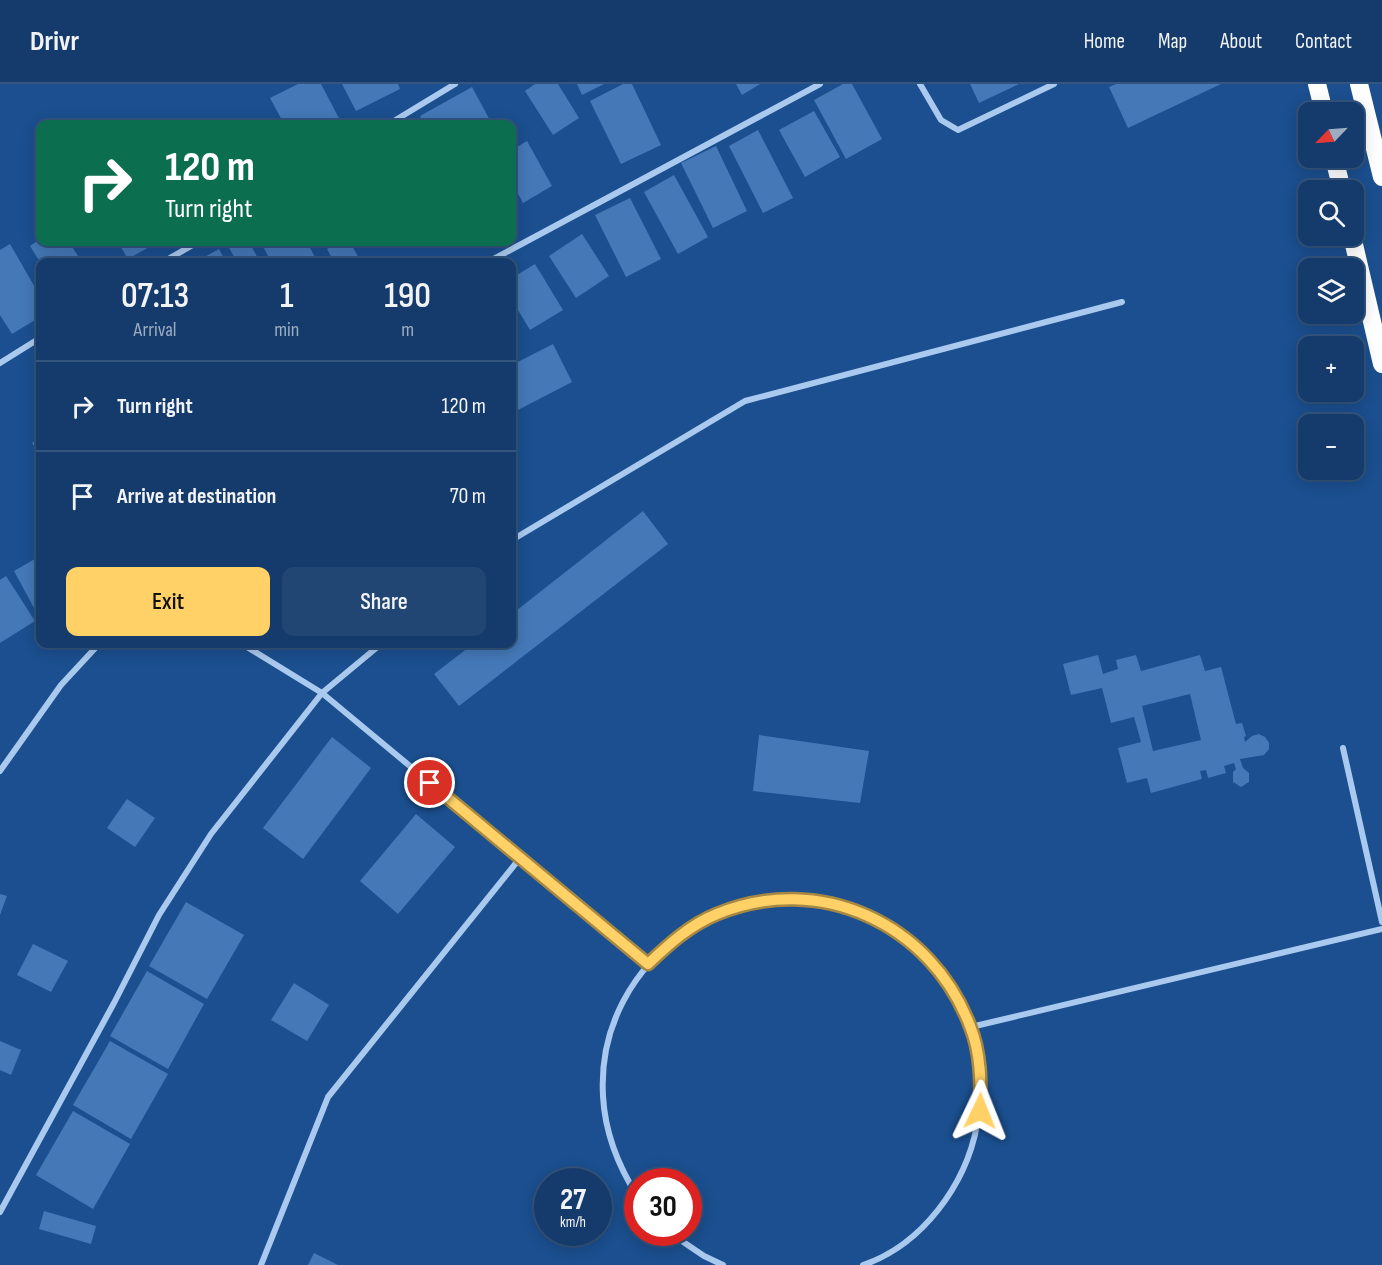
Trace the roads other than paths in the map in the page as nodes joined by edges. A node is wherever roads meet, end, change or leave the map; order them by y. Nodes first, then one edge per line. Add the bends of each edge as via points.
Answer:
1 (455, 84) edge
2 (820, 84) edge
3 (920, 84) edge
4 (1054, 84) edge
5 (1317, 84) edge
6 (1359, 84) edge
7 (1322, 102) edge
8 (396, 120) edge
9 (1382, 177) edge
10 (191, 246) edge
11 (1354, 246) edge
12 (171, 258) edge
13 (495, 258) edge
14 (1122, 302) dead end
15 (36, 340) edge
16 (0, 363) edge
17 (1382, 364) edge
18 (516, 538) edge
19 (95, 648) edge
20 (249, 648) edge
21 (376, 648) edge
22 (322, 693) junction
23 (1343, 748) dead end
24 (0, 771) edge
25 (520, 858) junction
26 (1382, 922) edge
27 (1382, 929) edge
28 (648, 964) junction
29 (971, 1027) junction
30 (624, 1175) edge
31 (0, 1212) edge
32 (689, 1246) edge
33 (261, 1265) edge
34 (723, 1265) edge
35 (863, 1265) edge

1 - 8 street
2 - 13 street
3 - 4 street via 941,120 958,130
5 - 7 highway
6 - 9 highway
10 - 12 street
11 - 17 highway
14 - 18 street via 745,401
15 - 16 street
19 - 24 street via 61,684
20 - 22 street
21 - 22 street
22 - 25 street
22 - 31 street via 211,834 159,915
23 - 26 street
25 - 28 street
25 - 33 street via 328,1097
27 - 29 street
28 - 29 street via 691,927 742,905 770,900 827,902 880,921 926,955 944,976
28 - 30 street via 618,1012 604,1067 606,1124
29 - 35 street via 981,1092 975,1138 966,1165 936,1213 916,1233
32 - 34 street

